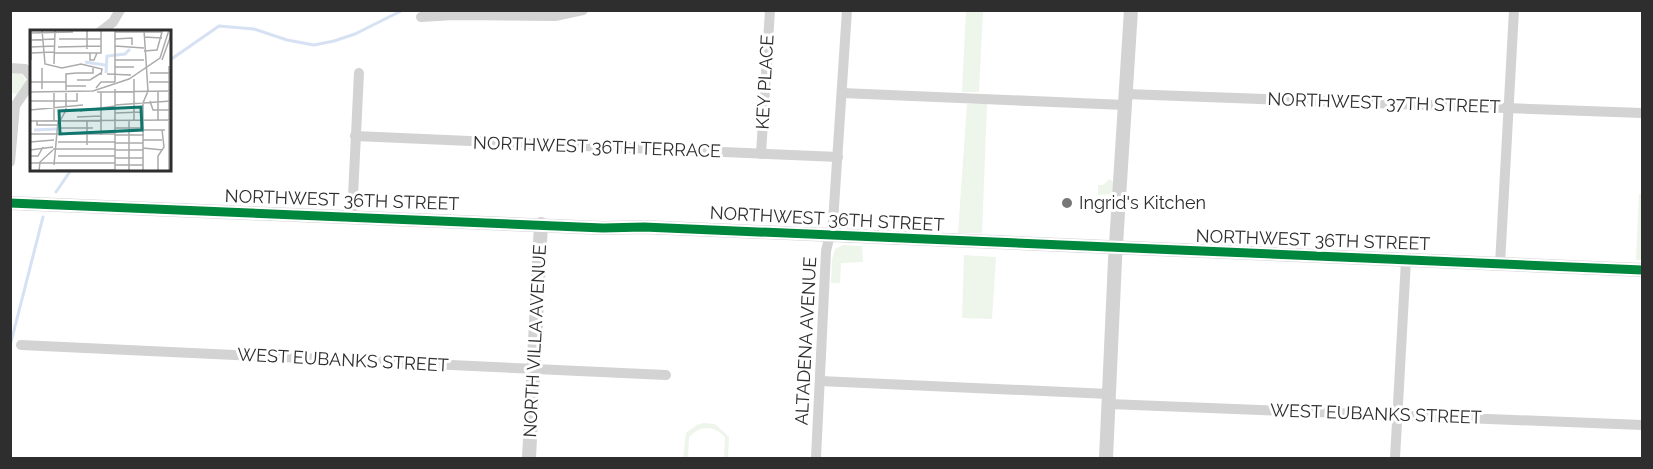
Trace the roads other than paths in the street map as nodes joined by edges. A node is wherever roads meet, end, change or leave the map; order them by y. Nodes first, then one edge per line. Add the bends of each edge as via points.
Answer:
1 (120, 10) edge
2 (583, 10) edge
3 (770, 10) edge
4 (847, 10) edge
5 (1131, 10) edge
6 (1514, 10) edge
7 (421, 17) dead end
8 (103, 30) edge
9 (10, 68) edge
10 (359, 73) dead end
11 (30, 76) edge
12 (30, 82) edge
13 (842, 93) junction
14 (1126, 99) junction
15 (13, 104) edge
16 (1509, 108) junction
17 (1642, 113) edge
18 (355, 136) junction
19 (761, 154) junction
20 (838, 157) junction
21 (10, 162) edge
22 (10, 203) edge
23 (352, 216) junction
24 (541, 224) junction
25 (830, 236) junction
26 (1116, 248) junction
27 (1406, 260) junction
28 (1500, 264) junction
29 (1642, 270) edge
30 (21, 345) dead end
31 (534, 369) junction
32 (666, 375) dead end
33 (820, 381) junction
34 (1109, 399) junction
35 (1398, 416) junction
36 (1642, 425) edge
37 (529, 459) edge
38 (816, 459) edge
39 (1106, 459) edge
40 (1395, 459) edge

1 - 8 street
2 - 7 street via 555,15
3 - 19 street, KEY PLACE
4 - 13 street, ALTADENA AVENUE
5 - 14 street
6 - 16 street
9 - 11 street via 25,69
10 - 18 street
12 - 15 street
13 - 14 street, NORTHWEST 37TH STREET
13 - 20 street, ALTADENA AVENUE
14 - 16 street, NORTHWEST 37TH STREET
14 - 26 street
15 - 21 street
16 - 17 street, NORTHWEST 37TH STREET
16 - 28 street
18 - 19 street, NORTHWEST 36TH TERRACE
18 - 23 street
19 - 20 street, NORTHWEST 36TH TERRACE
20 - 25 street, ALTADENA AVENUE
22 - 23 street, NORTHWEST 36TH STREET
23 - 24 street, NORTHWEST 36TH STREET
24 - 25 street, NORTHWEST 36TH STREET
24 - 31 street, NORTH VILLA AVENUE
25 - 26 street, NORTHWEST 36TH STREET
25 - 33 street, ALTADENA AVENUE
26 - 27 street, NORTHWEST 36TH STREET
26 - 34 street
27 - 28 street, NORTHWEST 36TH STREET
27 - 35 street
28 - 29 street, NORTHWEST 36TH STREET
30 - 31 street, WEST EUBANKS STREET
31 - 32 street, WEST EUBANKS STREET
31 - 37 street, NORTH VILLA AVENUE
33 - 34 street, WEST EUBANKS STREET
33 - 38 street, ALTADENA AVENUE
34 - 35 street, WEST EUBANKS STREET
34 - 39 street
35 - 36 street, WEST EUBANKS STREET
35 - 40 street

